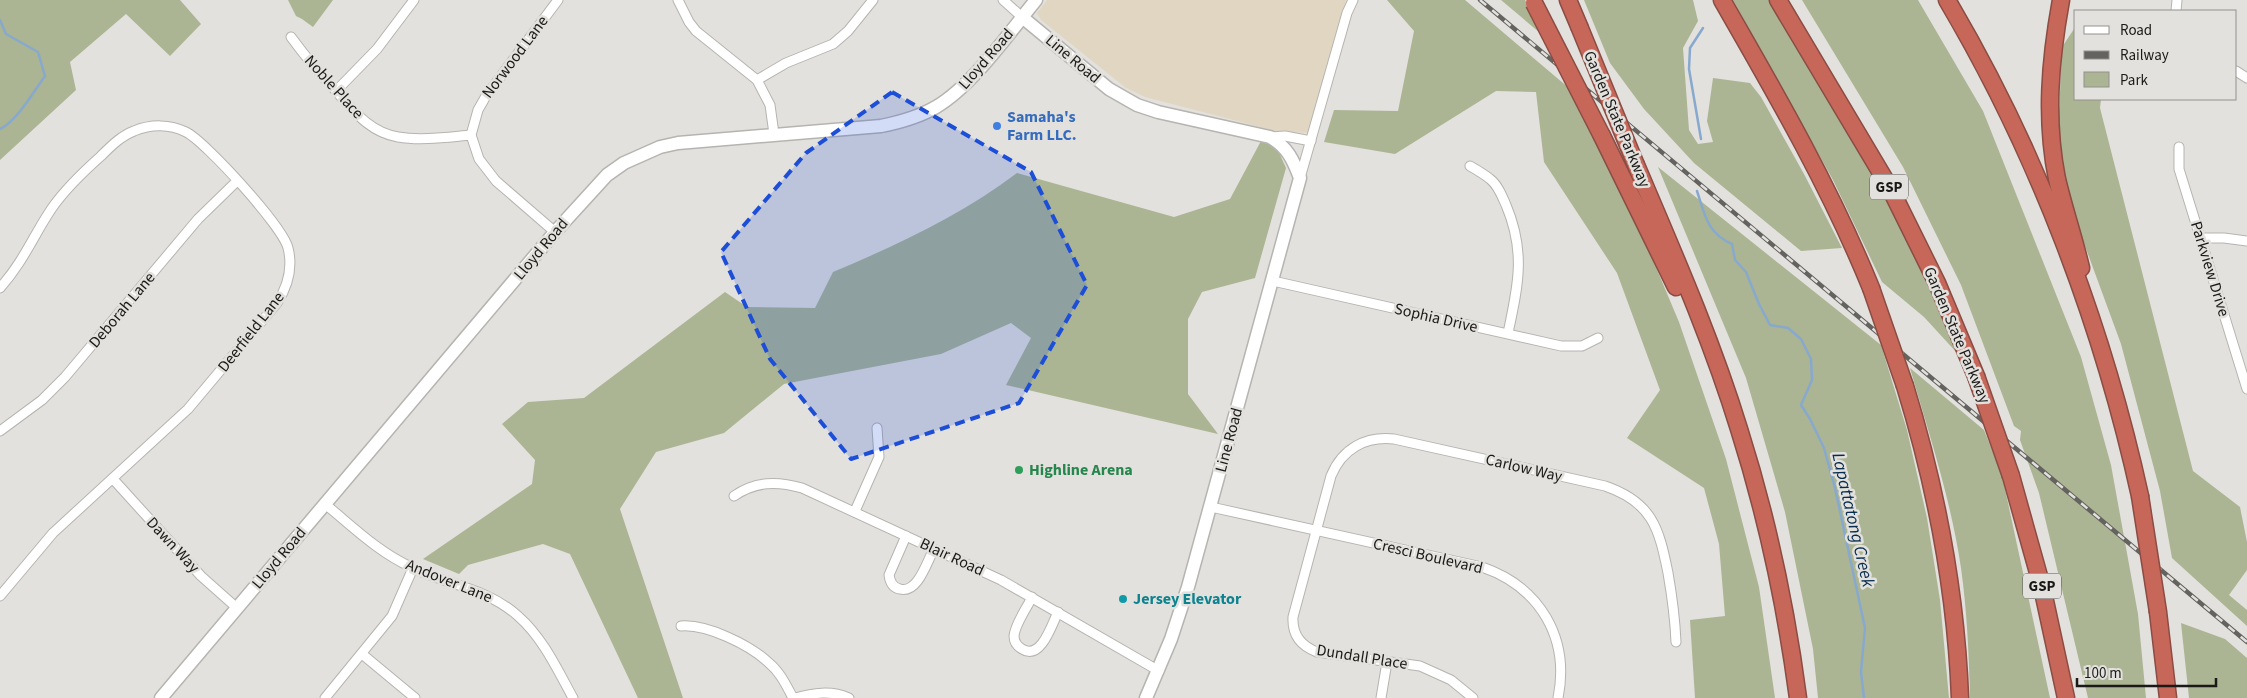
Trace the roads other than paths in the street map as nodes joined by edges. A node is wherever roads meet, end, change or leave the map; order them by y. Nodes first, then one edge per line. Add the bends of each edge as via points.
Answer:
1 (414, 0) edge
2 (558, 0) edge
3 (678, 0) edge
4 (873, 0) edge
5 (1003, 0) edge
6 (1036, 0) edge
7 (1353, 0) edge
8 (1568, 0) edge
9 (1722, 0) edge
10 (1946, 0) edge
11 (2060, 0) edge
12 (1533, 1) edge
13 (1781, 4) edge
14 (1022, 17) junction
15 (291, 37) dead end
16 (757, 80) junction
17 (336, 91) junction
18 (774, 134) junction
19 (471, 135) junction
20 (1270, 136) junction
21 (1311, 141) junction
22 (2179, 148) dead end
23 (1470, 166) dead end
24 (1300, 178) junction
25 (236, 182) junction
26 (555, 232) junction
27 (2202, 238) junction
28 (2247, 241) edge
29 (1273, 282) junction
30 (0, 288) edge
31 (2094, 331) junction
32 (1508, 333) junction
33 (1598, 338) dead end
34 (1711, 349) junction
35 (2247, 389) edge
36 (877, 428) dead end
37 (0, 431) edge
38 (113, 479) junction
39 (734, 496) dead end
40 (325, 504) junction
41 (1211, 507) junction
42 (855, 511) junction
43 (1316, 530) junction
44 (906, 536) junction
45 (934, 549) junction
46 (413, 568) junction
47 (0, 596) edge
48 (1032, 597) junction
49 (237, 608) junction
50 (1058, 612) junction
51 (681, 626) dead end
52 (1676, 642) dead end
53 (362, 654) junction
54 (1387, 662) junction
55 (1159, 671) junction
56 (162, 698) edge
57 (325, 698) edge
58 (415, 698) edge
59 (574, 698) edge
60 (794, 698) edge
61 (849, 698) edge
62 (1146, 698) edge
63 (1381, 698) edge
64 (1473, 698) edge
65 (1558, 698) edge
66 (1798, 698) edge
67 (1960, 698) edge
68 (2066, 698) edge
69 (2168, 698) edge

1 - 17 street via 377,49
2 - 19 street, Norwood Lane via 486,96
3 - 16 street via 696,31
4 - 16 street via 833,44 786,63
5 - 14 street
6 - 14 main road, Lloyd Road
7 - 21 street, Line Road
8 - 34 highway, Garden State Parkway, bridge
9 - 67 highway, bridge via 1817,170 1847,231 1894,350 1929,474 1944,548
10 - 31 highway via 1990,77 2033,170
11 - 31 highway via 2050,86 2051,139 2057,178 2077,250
12 - 34 highway, bridge via 1678,292
13 - 68 highway, Garden State Parkway / GSP, bridge via 1890,188 1937,284 1976,376 2011,476 2042,587
14 - 18 main road, Lloyd Road via 967,83 948,100 925,113 881,126
14 - 20 main road, Line Road via 1109,88 1137,105
15 - 17 street, Noble Place
16 - 18 street via 770,104
17 - 19 street, Noble Place via 364,122 386,134 410,138
18 - 26 main road, Lloyd Road via 678,143 643,153 607,175
19 - 26 street via 479,159 489,174
20 - 21 street, Line Road
20 - 24 main road, Line Road via 1280,142 1293,158
21 - 24 street, Line Road
22 - 27 street, Parkview Drive via 2180,168
23 - 32 street via 1491,179 1497,187 1517,238 1519,274
24 - 29 main road, Line Road
25 - 30 street, Deerfield Lane via 204,145 186,133 160,126 134,131 117,141 66,189 26,254
25 - 37 street, Deborah Lane via 198,219 66,377 42,400
25 - 38 street, Deerfield Lane via 284,237 290,262 285,290 188,410
26 - 40 main road, Lloyd Road
27 - 28 street
27 - 35 street, Parkview Drive
29 - 32 street, Sophia Drive
29 - 41 main road, Line Road
31 - 69 highway, bridge via 2140,496
32 - 33 street, Sophia Drive via 1571,347 1582,346
34 - 66 highway, Garden State Parkway via 1739,427 1768,532
36 - 42 street via 878,457
38 - 47 street, Deerfield Lane via 53,533
38 - 49 street, Dawn Way via 201,576
39 - 42 street, Blair Road via 756,485 778,482 802,488
40 - 46 street, Andover Lane via 380,549
40 - 49 main road, Lloyd Road
41 - 43 street, Cresci Boulevard
41 - 55 main road, Line Road
42 - 44 street, Blair Road
43 - 52 street, Carlow Way via 1331,476 1338,463 1356,446 1376,438 1394,439 1605,486 1633,499 1656,525 1670,585
43 - 54 street, Dundall Place via 1293,617 1298,639 1308,649 1317,652
43 - 65 street, Cresci Boulevard via 1482,568 1514,582 1535,601 1554,634 1561,670
44 - 45 street, Blair Road
44 - 45 street via 889,575 894,586 900,589 906,590 916,584
45 - 48 street, Blair Road
46 - 53 street via 392,616
46 - 59 street, Andover Lane via 481,592 513,612 544,647
48 - 50 street, Blair Road
48 - 50 street via 1016,630 1016,643 1020,648 1026,651 1037,649
49 - 56 main road, Lloyd Road
50 - 55 street, Blair Road
51 - 60 street via 706,628 758,654 779,673
53 - 57 street
53 - 58 street
54 - 63 street
54 - 64 street, Dundall Place via 1429,669 1451,680
55 - 62 main road, Line Road
60 - 61 street via 832,693

